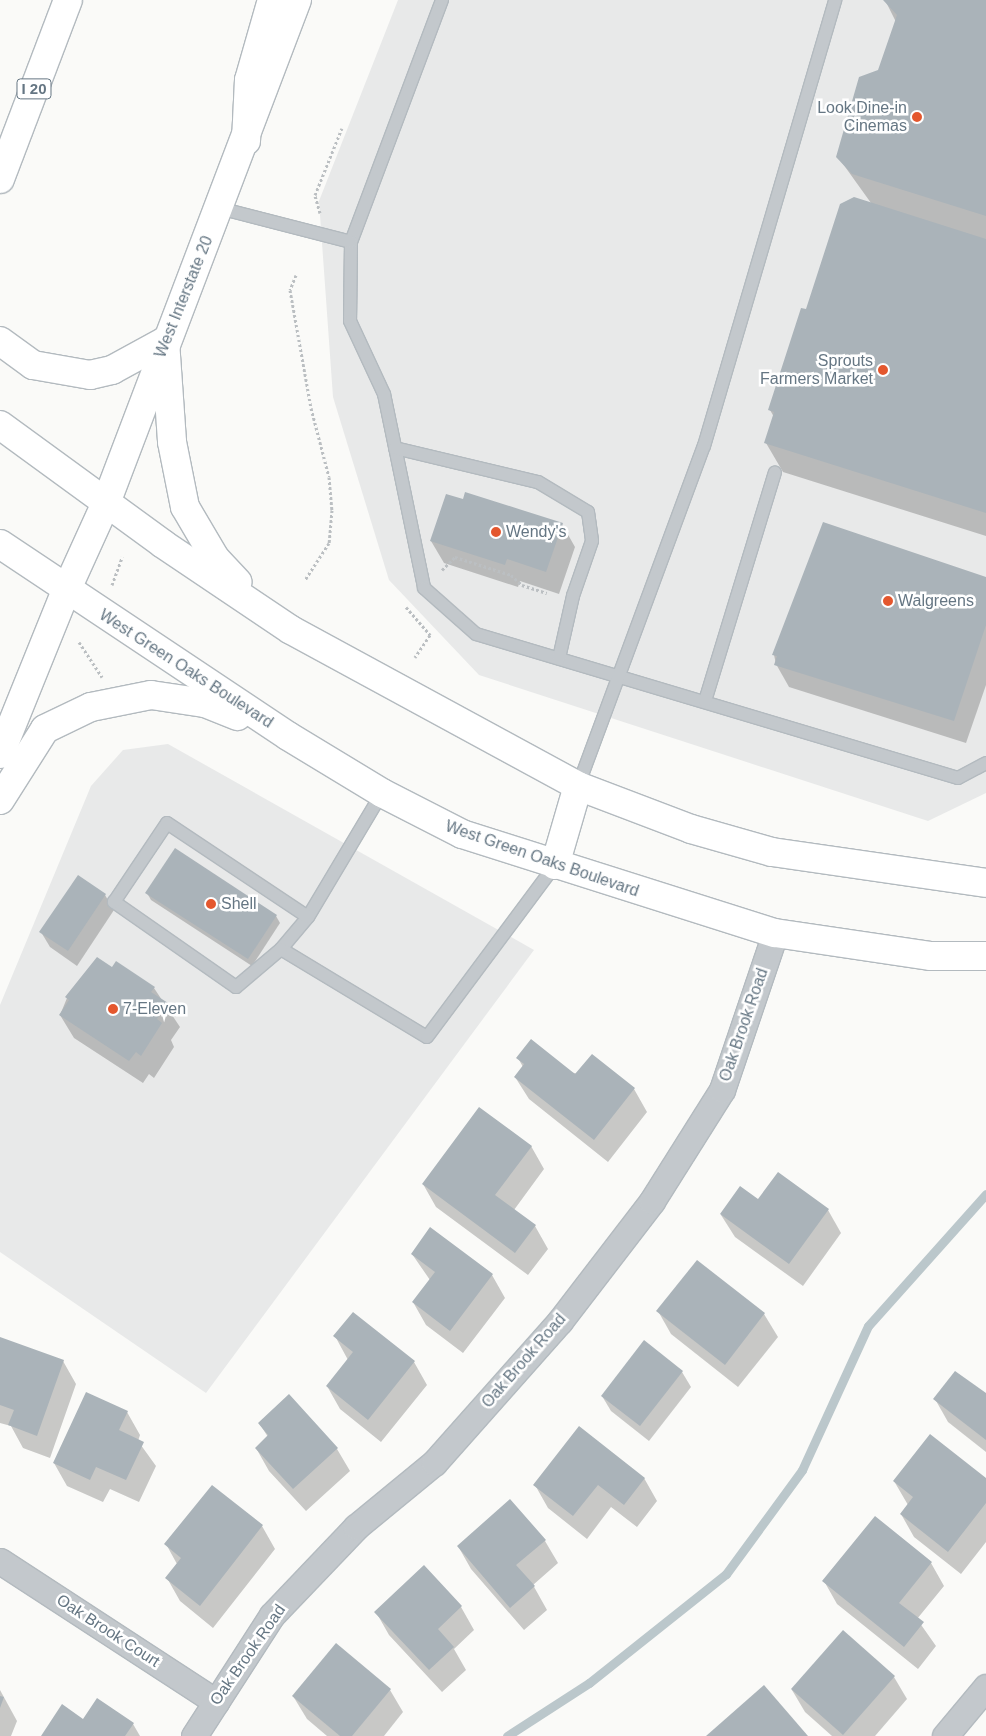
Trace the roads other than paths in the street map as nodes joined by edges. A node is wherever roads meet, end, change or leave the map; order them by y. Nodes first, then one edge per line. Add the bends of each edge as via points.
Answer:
1 (68, 0) edge
2 (272, 0) edge
3 (297, 0) edge
4 (442, 0) edge
5 (835, 0) edge
6 (246, 141) junction
7 (0, 179) edge
8 (219, 208) junction
9 (351, 242) junction
10 (0, 341) edge
11 (165, 342) junction
12 (0, 425) edge
13 (395, 448) junction
14 (775, 472) dead end
15 (106, 503) junction
16 (0, 544) edge
17 (66, 591) junction
18 (291, 630) junction
19 (560, 658) junction
20 (622, 676) junction
21 (705, 701) junction
22 (288, 736) junction
23 (0, 754) edge
24 (986, 763) edge
25 (578, 786) junction
26 (382, 793) junction
27 (0, 800) edge
28 (554, 865) junction
29 (986, 884) edge
30 (308, 917) junction
31 (775, 933) junction
32 (280, 949) junction
33 (986, 956) edge
34 (0, 1560) edge
35 (986, 1687) edge
36 (216, 1702) junction
37 (194, 1736) edge
38 (945, 1736) edge

1 - 7 main road, I 20
2 - 6 main road via 248,80
3 - 6 main road, West Interstate 20
4 - 9 lane
5 - 20 lane via 704,446
6 - 8 main road, West Interstate 20
8 - 9 lane
8 - 11 main road, West Interstate 20
9 - 13 lane via 350,321 384,394
10 - 11 main road via 33,365 90,375 112,370
11 - 15 main road, West Interstate 20
11 - 18 main road via 172,442 185,507 215,558
12 - 15 main road
13 - 19 lane via 424,588 476,634
13 - 19 lane via 538,482 588,512 592,541 573,596
14 - 21 lane
15 - 17 main road, West Interstate 20
15 - 18 main road
16 - 17 main road, West Green Oaks Boulevard
17 - 22 main road, West Green Oaks Boulevard
17 - 23 main road, West Interstate 20
18 - 25 main road
19 - 20 lane
20 - 21 lane
20 - 25 lane
21 - 24 lane via 958,778
22 - 26 main road, West Green Oaks Boulevard
22 - 27 main road via 205,703 151,695 91,706 45,729
25 - 28 main road
25 - 29 main road via 691,829 772,852
26 - 28 main road, West Green Oaks Boulevard via 462,834
26 - 30 lane
28 - 31 main road, West Green Oaks Boulevard
28 - 32 lane via 427,1037
30 - 32 lane
30 - 32 lane via 167,823 114,902 236,987
31 - 33 main road, West Green Oaks Boulevard via 931,956
31 - 36 street, Oak Brook Road via 722,1090 652,1201 560,1321 434,1464 356,1526 272,1615
34 - 36 street, Oak Brook Court
35 - 38 street
36 - 37 street, Oak Brook Road

